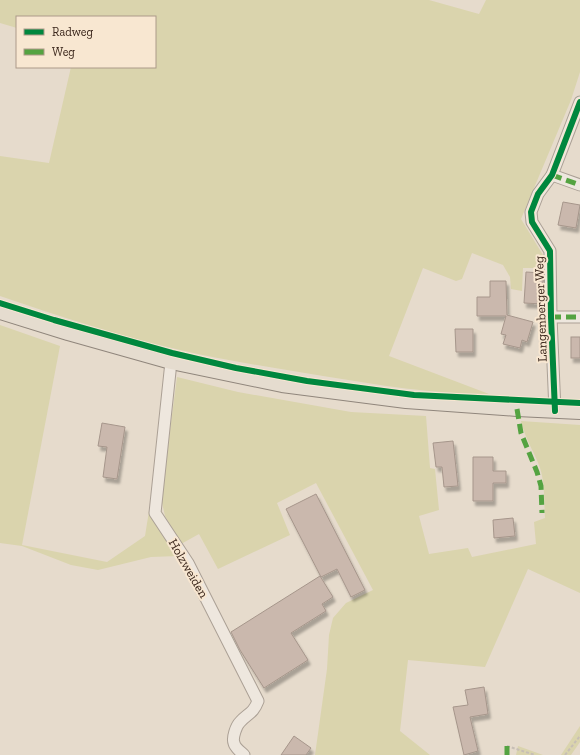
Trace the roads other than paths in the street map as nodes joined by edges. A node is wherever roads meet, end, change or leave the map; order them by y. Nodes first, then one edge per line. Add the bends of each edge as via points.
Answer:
1 (580, 102) edge
2 (552, 175) junction
3 (580, 185) edge
4 (0, 312) edge
5 (551, 317) junction
6 (580, 317) edge
7 (171, 362) junction
8 (555, 411) junction
9 (580, 412) edge
10 (244, 755) edge

1 - 2 street, Langenberger Weg
2 - 3 street
2 - 5 street, Langenberger Weg via 538,194 531,212 532,222 550,251
4 - 7 main road
5 - 6 street
5 - 8 street, Langenberger Weg
7 - 8 main road via 282,385 398,400
7 - 10 street, Holzweiden via 155,513 188,564 258,701 255,709 239,722 235,732 234,742
8 - 9 main road

